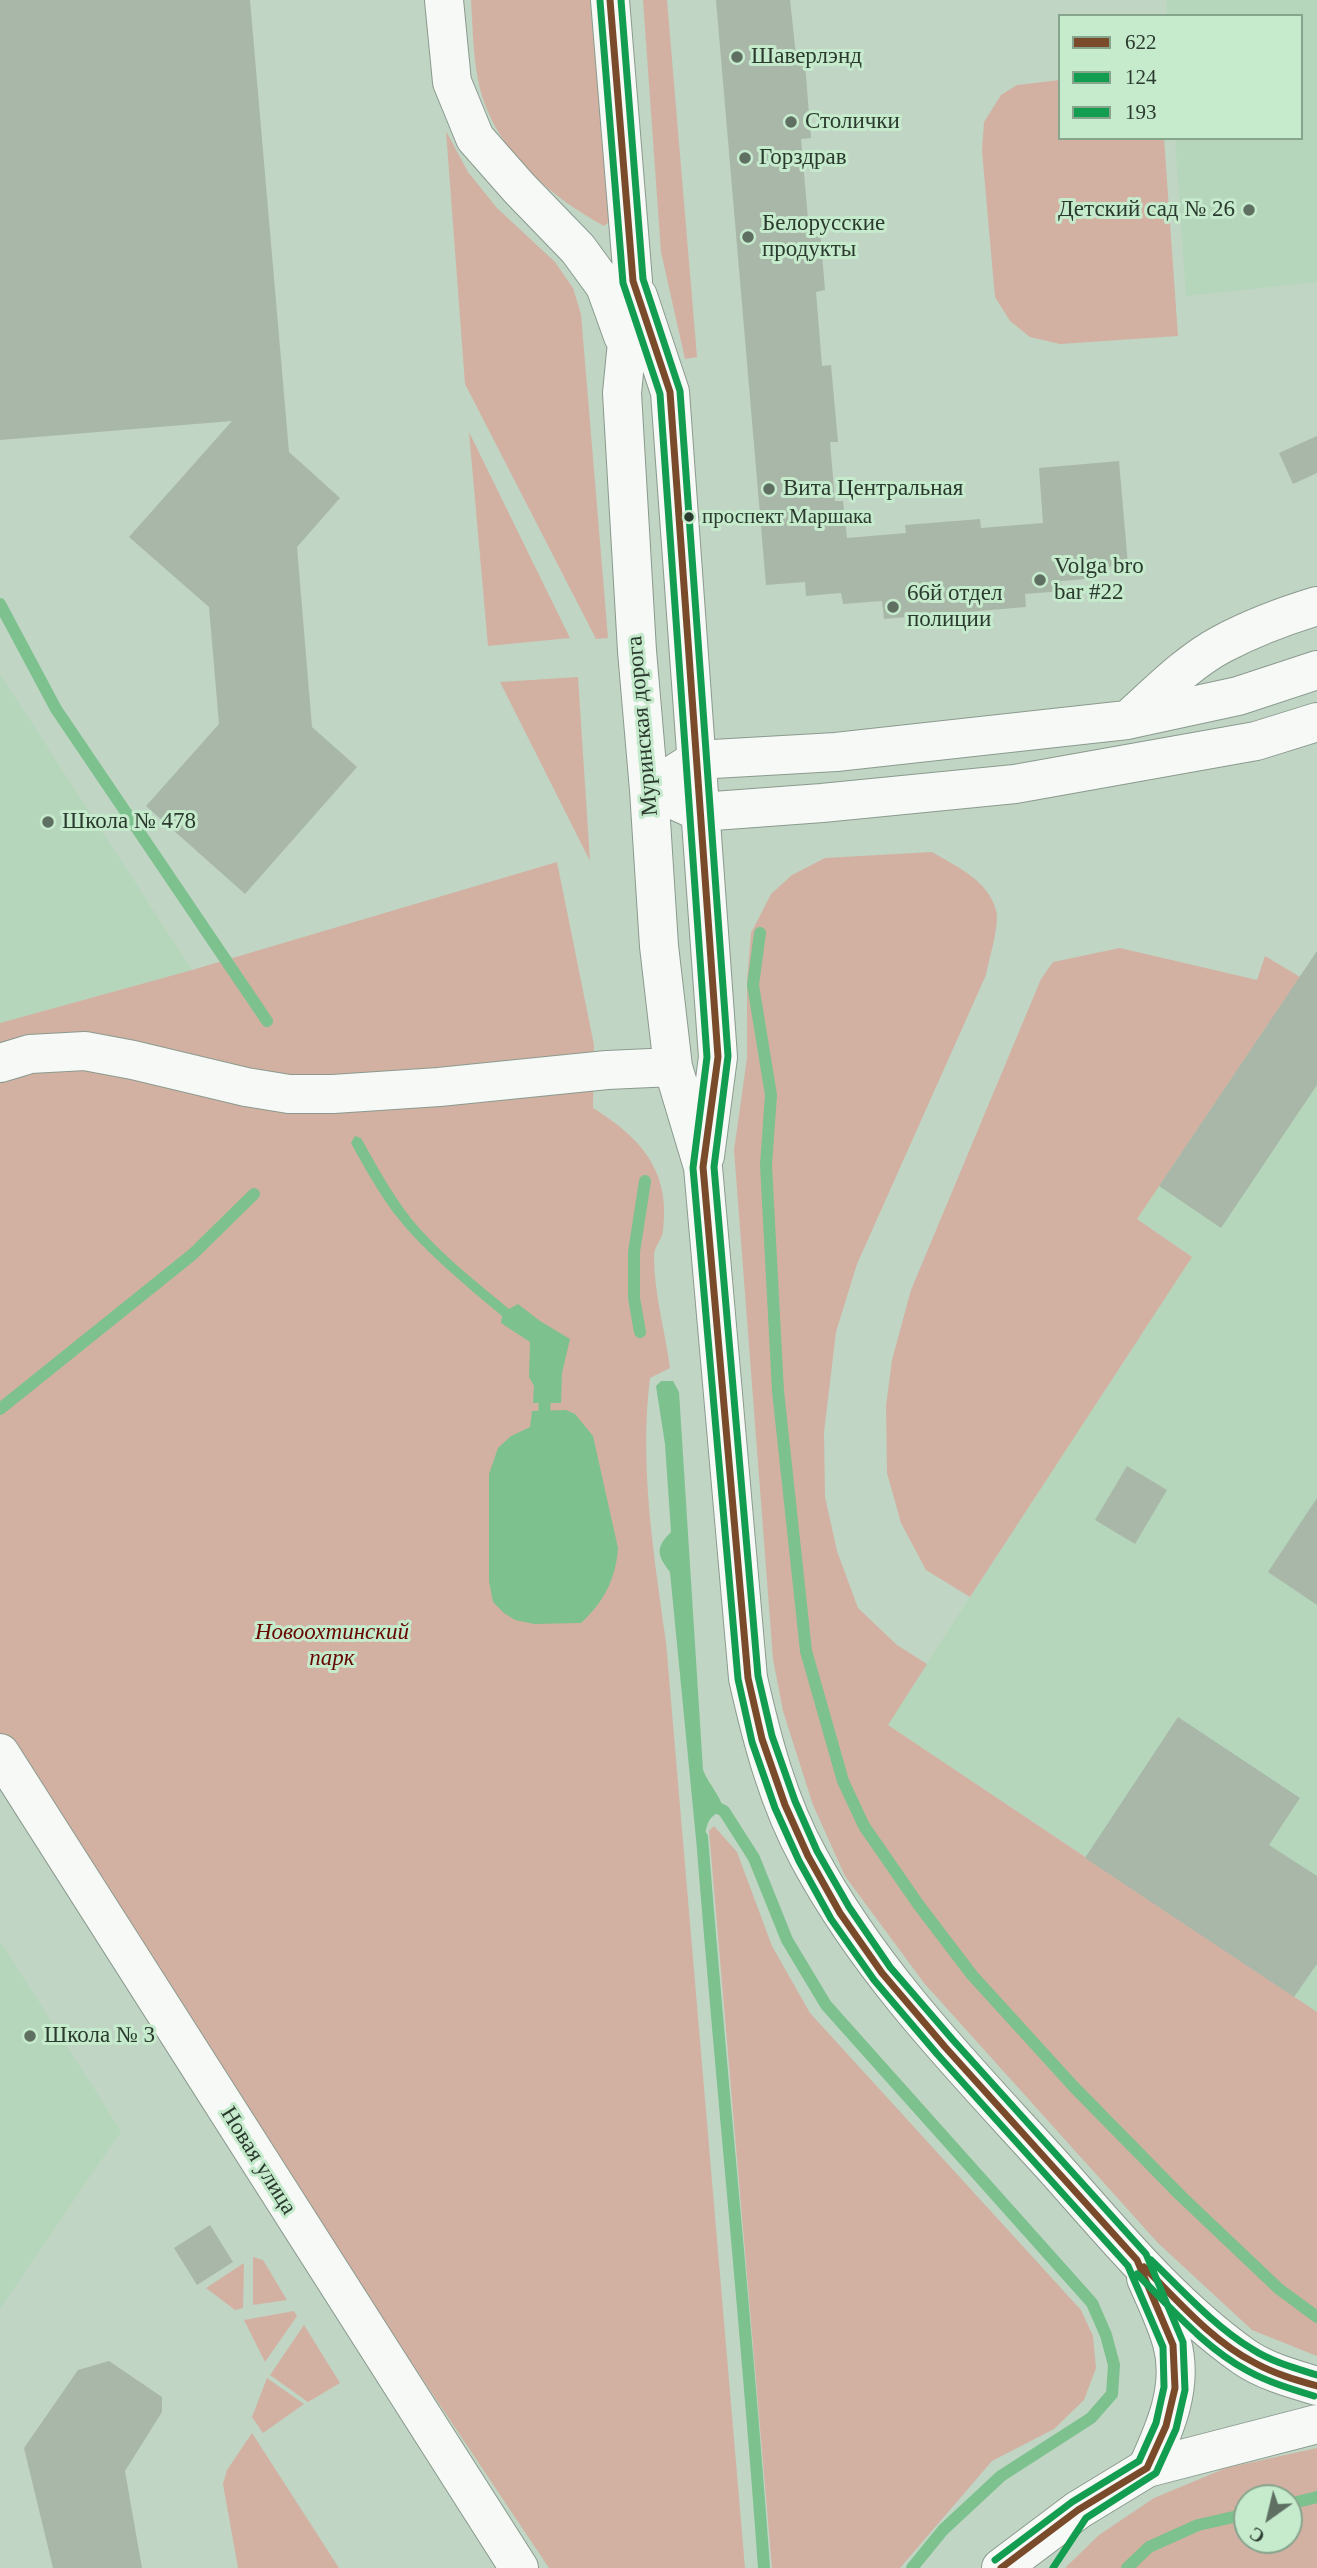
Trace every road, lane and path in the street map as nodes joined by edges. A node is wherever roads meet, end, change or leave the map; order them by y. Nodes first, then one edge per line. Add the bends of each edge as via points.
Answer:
1 (444, 0) edge
2 (610, 0) edge
3 (633, 281) junction
4 (626, 346) junction
5 (1317, 606) edge
6 (1317, 670) edge
7 (1127, 720) junction
8 (1317, 722) edge
9 (696, 761) junction
10 (649, 790) junction
11 (700, 812) junction
12 (0, 1063) edge
13 (673, 1068) junction
14 (703, 1167) junction
15 (0, 1753) edge
16 (1138, 2260) junction
17 (1317, 2386) edge
18 (1317, 2424) edge
19 (1147, 2468) junction
20 (1078, 2510) junction
21 (519, 2568) edge
22 (1001, 2568) edge
23 (1041, 2568) edge

1 - 4 street via 452,82 475,138 578,249 606,286
2 - 3 street, Муринская дорога
3 - 4 street, Муринская дорога
3 - 9 street, Муринская дорога via 670,392
4 - 10 street, Муринская дорога via 622,393
5 - 7 street via 1220,645
6 - 7 street via 1238,696
7 - 9 street via 836,752
8 - 11 street via 1256,741 1015,784
9 - 10 street
9 - 11 street, Муринская дорога
10 - 11 street
10 - 13 street, Муринская дорога
11 - 14 street, Муринская дорога via 718,1057
12 - 13 street via 30,1054 85,1051 246,1087 300,1094
13 - 14 street, Муринская дорога
14 - 16 street, Муринская дорога via 748,1678 762,1739 785,1805 840,1913 882,1973
15 - 21 street, Новая улица
16 - 17 street, Муринская дорога via 1208,2329 1246,2358
16 - 19 street, Муринская дорога via 1173,2345 1175,2388 1166,2426
18 - 19 street
19 - 20 street
20 - 22 street
20 - 23 street

